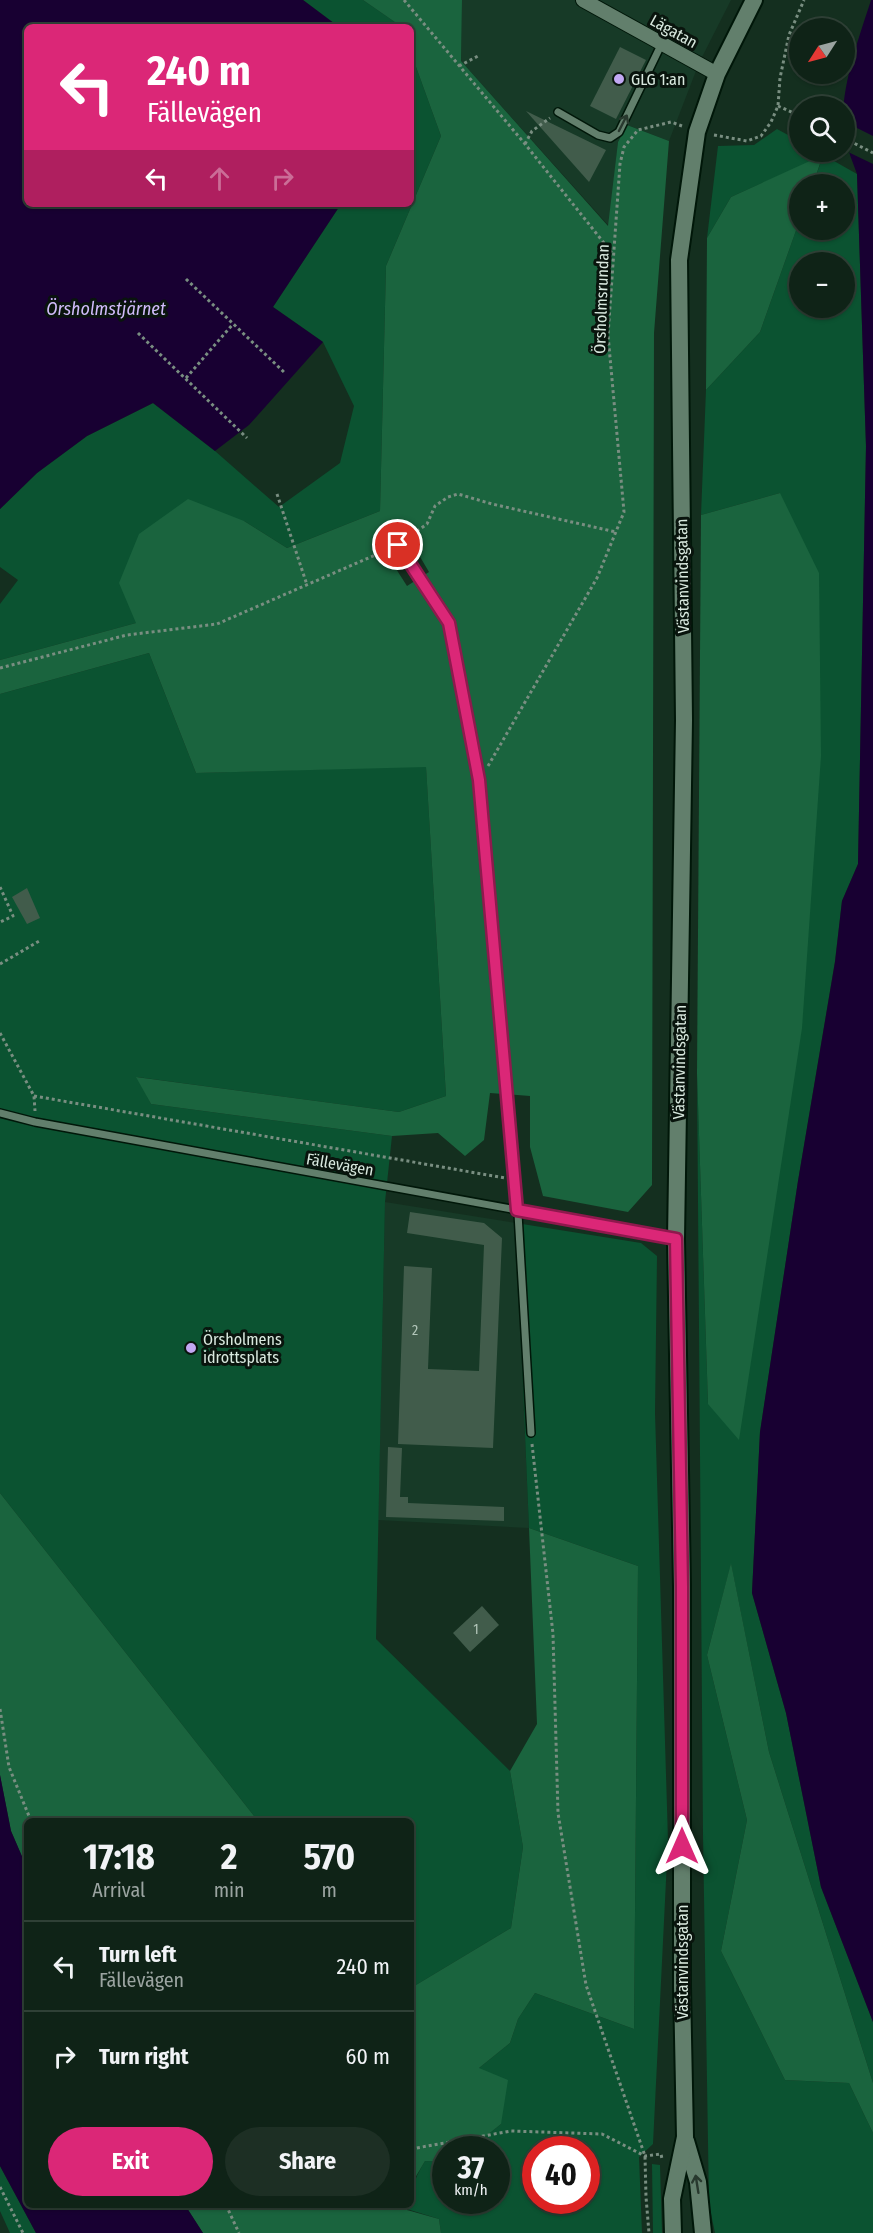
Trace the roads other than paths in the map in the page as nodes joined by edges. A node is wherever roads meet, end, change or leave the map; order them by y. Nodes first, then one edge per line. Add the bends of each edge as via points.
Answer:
1 (582, 0) edge
2 (754, 0) edge
3 (662, 44) junction
4 (717, 74) junction
5 (558, 112) road end
6 (398, 545) road end
7 (0, 1113) edge
8 (517, 1210) junction
9 (676, 1239) junction
10 (531, 1433) road end
11 (685, 2137) junction
12 (673, 2233) edge
13 (703, 2233) edge

1 - 3 street, Lägatan
2 - 4 street, Västanvindsgatan
3 - 4 street, Lägatan
5 -> 3 lane via 597,135 610,138 619,132
4 - 9 street, Västanvindsgatan via 697,132 679,260 684,720
6 - 8 lane via 449,623 479,780
7 - 8 lane, Fällevägen
8 - 9 lane, Fällevägen
8 - 10 lane
9 - 11 street, Västanvindsgatan
11 - 12 street, Västanvindsgatan via 672,2199
13 -> 11 street, Västanvindsgatan via 698,2182

